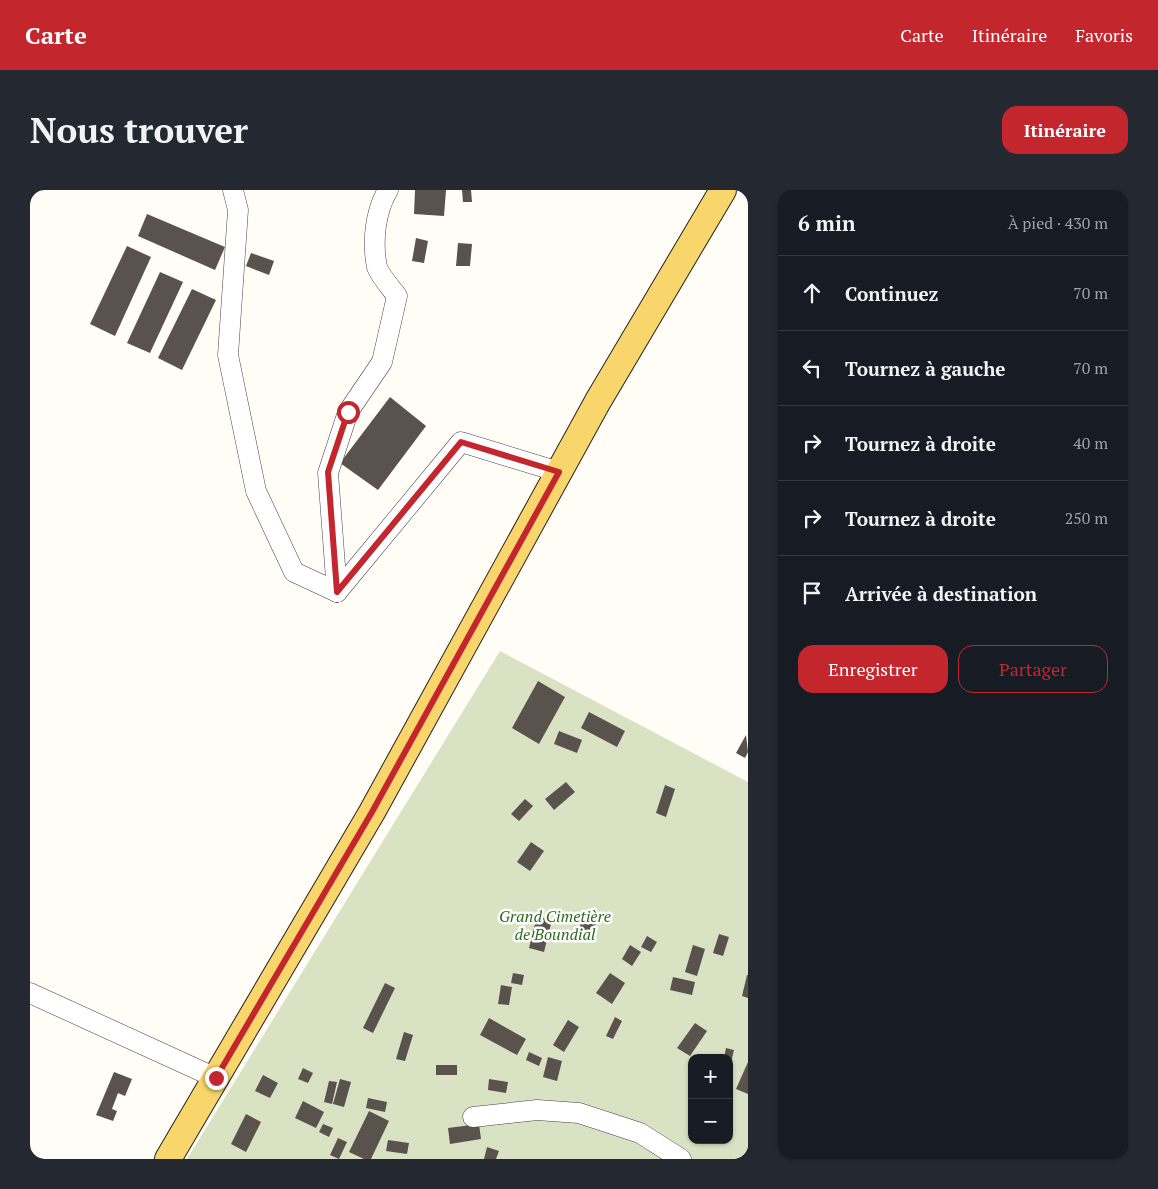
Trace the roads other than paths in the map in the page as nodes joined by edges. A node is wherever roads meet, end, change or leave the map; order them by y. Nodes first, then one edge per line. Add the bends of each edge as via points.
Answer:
1 (232, 190) edge
2 (388, 190) edge
3 (723, 190) edge
4 (559, 472) junction
5 (337, 592) junction
6 (30, 993) edge
7 (216, 1078) junction
8 (473, 1117) dead end
9 (168, 1159) edge
10 (681, 1159) edge

1 - 5 street via 238,210 228,355 256,491 294,572
2 - 5 street via 375,226 378,268 397,296 382,362 348,412 328,472
3 - 4 main road
4 - 5 street via 461,442
4 - 7 main road via 372,812
6 - 7 street
7 - 9 main road
8 - 10 street via 537,1110 579,1113 640,1132

